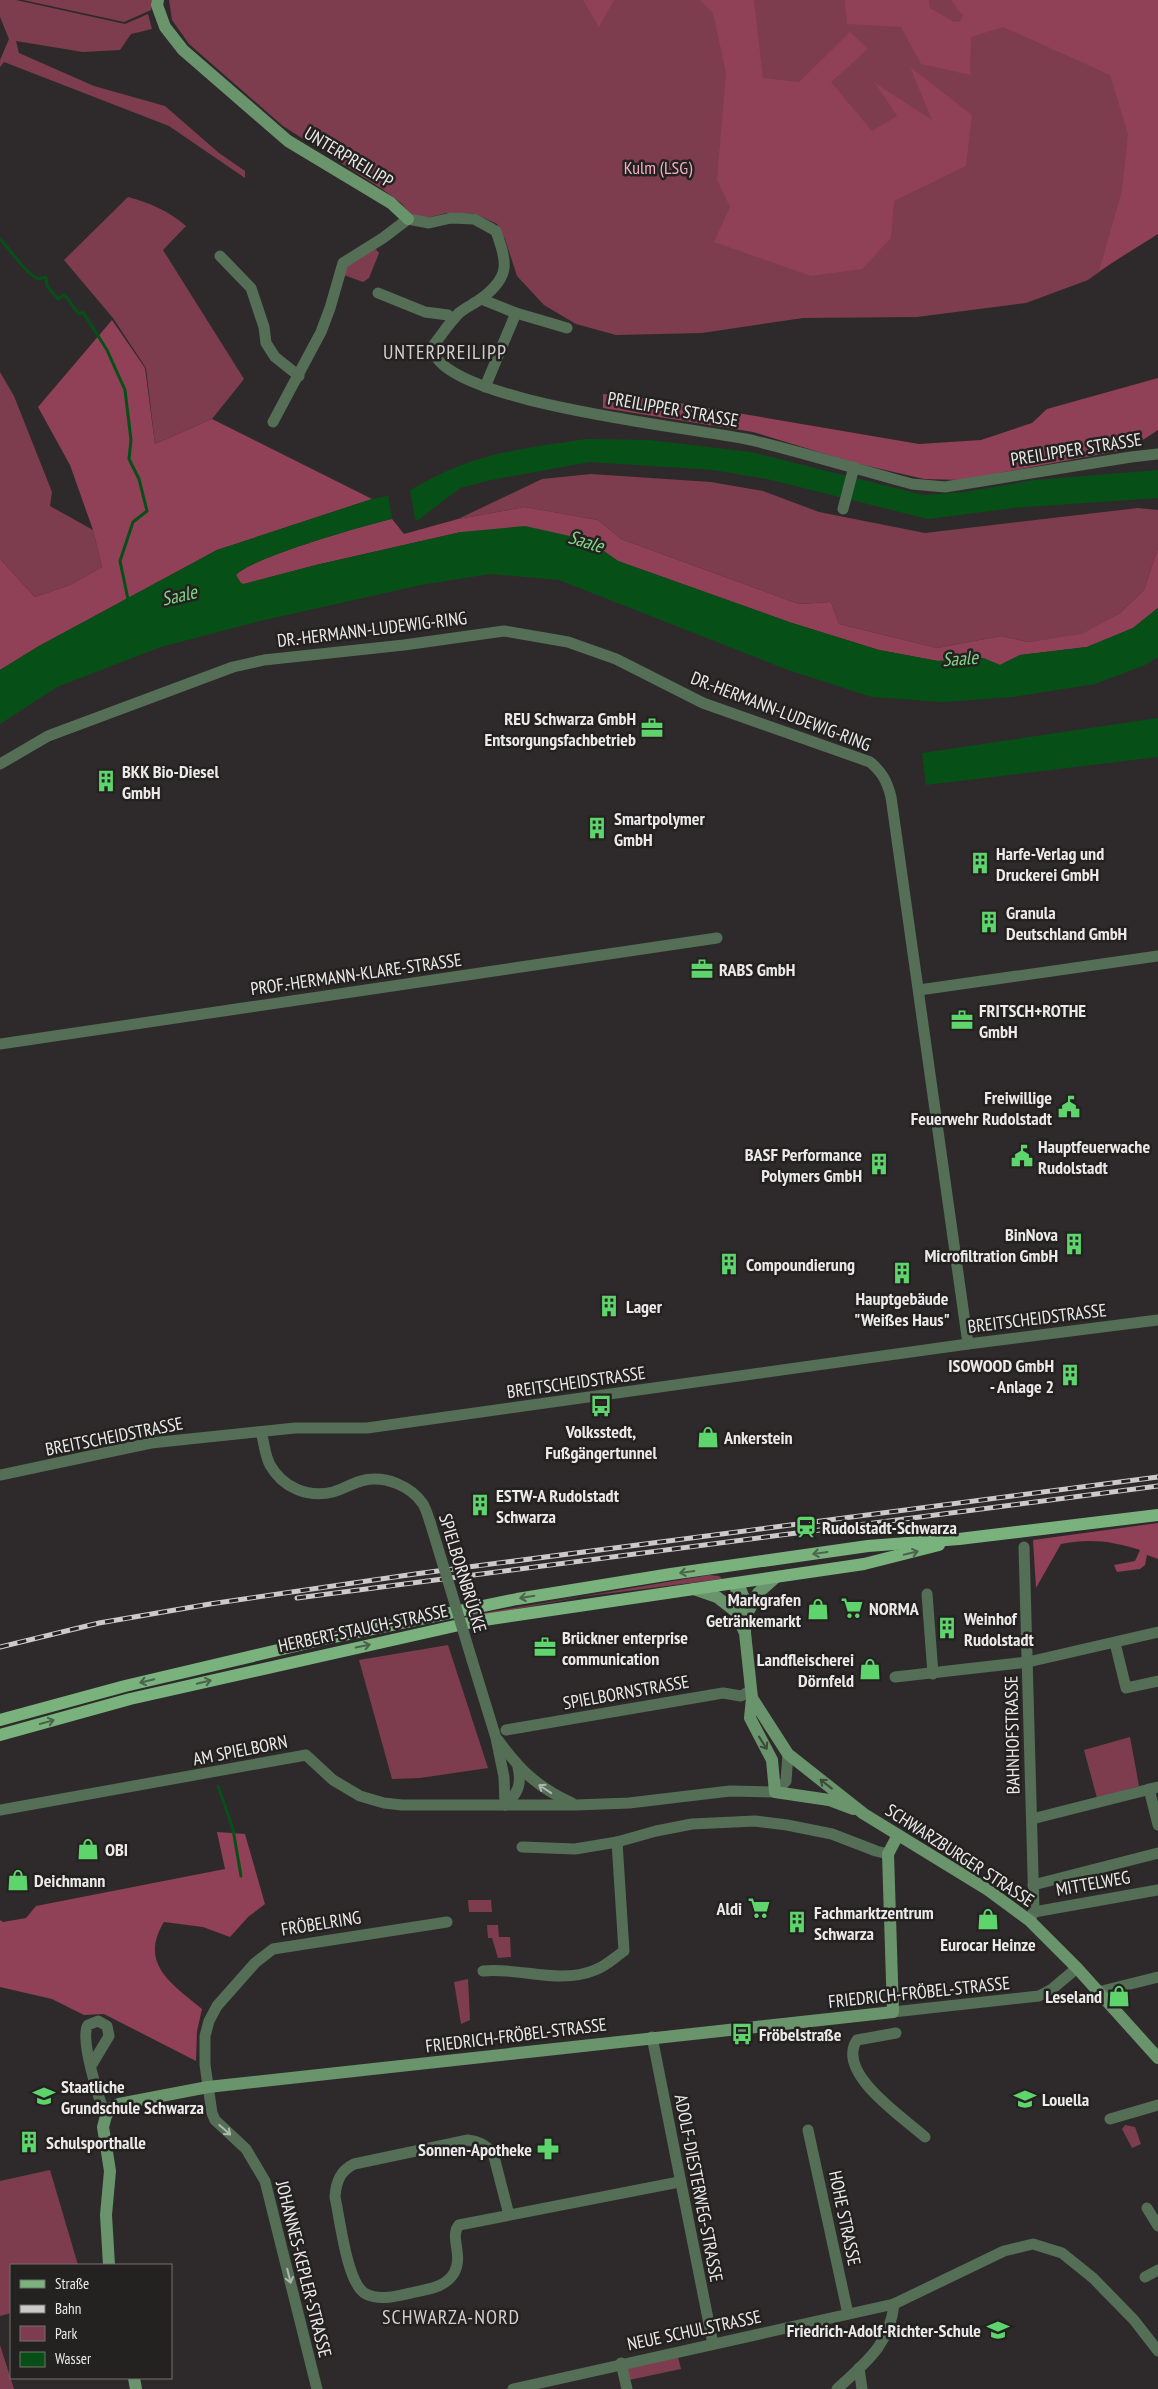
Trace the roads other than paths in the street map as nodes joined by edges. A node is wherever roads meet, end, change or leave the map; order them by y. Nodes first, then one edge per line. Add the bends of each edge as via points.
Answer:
1 (158, 0) edge
2 (408, 219) junction
3 (220, 256) dead end
4 (378, 293) dead end
5 (481, 299) junction
6 (516, 313) junction
7 (454, 319) junction
8 (567, 328) dead end
9 (299, 376) junction
10 (485, 387) junction
11 (273, 422) dead end
12 (1158, 454) edge
13 (853, 471) junction
14 (844, 506) dead end
15 (0, 764) edge
16 (717, 938) dead end
17 (1158, 956) edge
18 (919, 990) junction
19 (0, 1044) edge
20 (1158, 1320) edge
21 (968, 1344) junction
22 (261, 1432) junction
23 (0, 1475) edge
24 (1158, 1515) edge
25 (958, 1539) junction
26 (1024, 1547) dead end
27 (736, 1565) junction
28 (775, 1578) junction
29 (738, 1583) junction
30 (694, 1589) junction
31 (927, 1594) dead end
32 (741, 1613) junction
33 (1158, 1632) edge
34 (1115, 1643) junction
35 (1028, 1662) junction
36 (933, 1674) junction
37 (895, 1677) dead end
38 (1158, 1681) edge
39 (751, 1695) junction
40 (0, 1720) edge
41 (506, 1730) dead end
42 (0, 1735) edge
43 (496, 1738) junction
44 (788, 1754) junction
45 (518, 1767) junction
46 (1154, 1788) edge
47 (774, 1792) junction
48 (505, 1805) junction
49 (575, 1805) junction
50 (0, 1810) edge
51 (864, 1814) junction
52 (1032, 1819) junction
53 (1158, 1824) edge
54 (898, 1835) junction
55 (617, 1842) junction
56 (522, 1847) dead end
57 (1158, 1853) edge
58 (888, 1854) junction
59 (1034, 1885) junction
60 (1158, 1890) edge
61 (1032, 1916) junction
62 (447, 1922) dead end
63 (1077, 1968) junction
64 (483, 1971) dead end
65 (1158, 1977) edge
66 (1098, 1992) junction
67 (893, 2012) junction
68 (896, 2034) dead end
69 (652, 2038) junction
70 (1158, 2058) edge
71 (91, 2066) dead end
72 (208, 2087) junction
73 (1158, 2105) edge
74 (106, 2116) junction
75 (1110, 2119) dead end
76 (808, 2130) dead end
77 (925, 2137) dead end
78 (679, 2182) junction
79 (1147, 2208) dead end
80 (509, 2216) junction
81 (1158, 2226) edge
82 (109, 2264) edge
83 (1158, 2270) edge
84 (1145, 2277) dead end
85 (894, 2304) junction
86 (848, 2314) junction
87 (713, 2344) junction
88 (1158, 2351) edge
89 (621, 2363) junction
90 (859, 2368) junction
91 (317, 2389) edge
92 (513, 2389) edge
93 (627, 2389) edge
94 (837, 2389) edge
95 (862, 2389) edge

1 - 2 street, UNTERPREILIPP via 164,27 183,50 288,141 391,203
2 - 5 street via 429,223 451,218 474,219 496,231 506,271 501,282
2 - 9 street via 343,263 324,324
3 - 9 street via 251,288 266,343 275,357
4 - 7 street via 425,312
5 - 6 street
5 - 7 street
6 - 8 street
6 - 10 street
7 - 10 street via 432,347 433,352 444,367
9 - 11 street
10 - 13 street, PREILIPPER STRASSE via 548,405 753,440
12 - 13 street, PREILIPPER STRASSE via 945,488
13 - 14 street
15 - 18 street, DR.-HERMANN-LUDEWIG-RING via 48,736 233,667 264,660 504,631 568,642 616,659 702,703 862,758 880,771 891,797
16 - 19 street, PROF.-HERMANN-KLARE-STRASSE
17 - 18 street
18 - 21 street, DR.-HERMANN-LUDEWIG-RING
20 - 21 street, BREITSCHEIDSTRASSE
21 - 22 street, BREITSCHEIDSTRASSE via 367,1428 295,1428
22 - 23 street, BREITSCHEIDSTRASSE via 150,1443
22 - 43 street, SPIELBORNBRÜCKE, bridge via 270,1465 282,1481 298,1491 314,1494 332,1492 363,1480 386,1480 400,1484 423,1504
24 - 25 main road
25 -> 27 main road, HERBERT-STAUCH-STRASSE via 868,1546
28 -> 25 main road, HERBERT-STAUCH-STRASSE via 864,1564
26 - 35 street, BAHNHOFSTRASSE
27 - 29 main road
27 -> 40 main road, HERBERT-STAUCH-STRASSE via 517,1599 335,1636 125,1686
28 - 29 main road, HERBERT-STAUCH-STRASSE
28 - 32 street
29 - 30 main road, HERBERT-STAUCH-STRASSE
29 - 32 street via 734,1597
30 - 32 street via 724,1601
42 -> 30 main road, HERBERT-STAUCH-STRASSE via 130,1699 477,1621
31 - 36 street
32 - 39 street, SCHWARZBURGER STRASSE
33 - 34 street
34 - 35 street
34 - 38 street via 1126,1688
35 - 36 street
35 - 52 street, BAHNHOFSTRASSE
36 - 37 street
39 - 41 street, SPIELBORNSTRASSE via 723,1693
39 - 44 street, SCHWARZBURGER STRASSE
39 -> 47 street, SCHWARZBURGER STRASSE via 750,1718 772,1760
43 - 45 street, SPIELBORNBRÜCKE
43 - 48 street, SPIELBORNBRÜCKE via 504,1777
44 - 47 street via 786,1781
51 -> 44 street, SCHWARZBURGER STRASSE
45 - 48 street via 521,1781 518,1790
49 -> 45 street, SPIELBORNBRÜCKE via 551,1793
46 - 52 street
46 - 53 street
47 - 49 street, SCHWARZBURGER STRASSE via 730,1791 629,1803
47 - 51 street, SCHWARZBURGER STRASSE via 829,1800
48 - 49 street, SCHWARZBURGER STRASSE
48 - 50 street, AM SPIELBORN via 384,1803 360,1796 333,1780 306,1755
51 - 54 street, SCHWARZBURGER STRASSE
52 - 59 street, BAHNHOFSTRASSE
54 - 58 street
54 - 61 street, SCHWARZBURGER STRASSE
55 - 56 street via 575,1849
55 - 58 street via 692,1824 755,1821 832,1834
55 - 64 street via 624,1950 597,1970 583,1974 542,1976 502,1970
57 - 59 street
58 - 67 street
59 - 61 street, BAHNHOFSTRASSE
60 - 61 street, MITTELWEG
61 - 63 street, SCHWARZBURGER STRASSE
62 - 72 street, FRÖBELRING via 289,1945 263,1955 217,2006 209,2022 205,2036
63 - 66 street, SCHWARZBURGER STRASSE
63 - 67 street, FRIEDRICH-FRÖBEL-STRASSE via 1039,1996
65 - 66 street
66 - 70 street, SCHWARZBURGER STRASSE
67 - 69 street, FRIEDRICH-FRÖBEL-STRASSE
68 - 77 street via 857,2040 852,2046 853,2059 863,2083
69 - 72 street, FRIEDRICH-FRÖBEL-STRASSE
69 - 78 street, ADOLF-DIESTERWEG-STRASSE
71 - 74 street
72 - 74 street, FRIEDRICH-FRÖBEL-STRASSE via 119,2104
72 -> 91 street, JOHANNES-KEPLER-STRASSE via 215,2120 246,2150 265,2182
73 - 75 street
74 - 82 street via 103,2127 110,2184 106,2215
76 - 86 street, HOHE STRASSE
78 - 80 street
78 - 87 street, ADOLF-DIESTERWEG-STRASSE
79 - 81 street
80 - 80 street via 459,2225 455,2233 459,2262 444,2284 377,2298 365,2294 354,2283 335,2197 341,2175 354,2164 475,2140 493,2153
83 - 84 street
85 - 86 street, NEUE SCHULSTRASSE
85 - 88 street, NEUE SCHULSTRASSE via 1004,2251 1033,2244 1062,2254 1093,2278 1134,2320
85 - 90 street via 885,2338 875,2354
86 - 87 street, NEUE SCHULSTRASSE
87 - 89 street, NEUE SCHULSTRASSE
89 - 92 street, NEUE SCHULSTRASSE
89 - 93 street
90 - 94 street
90 - 95 street

